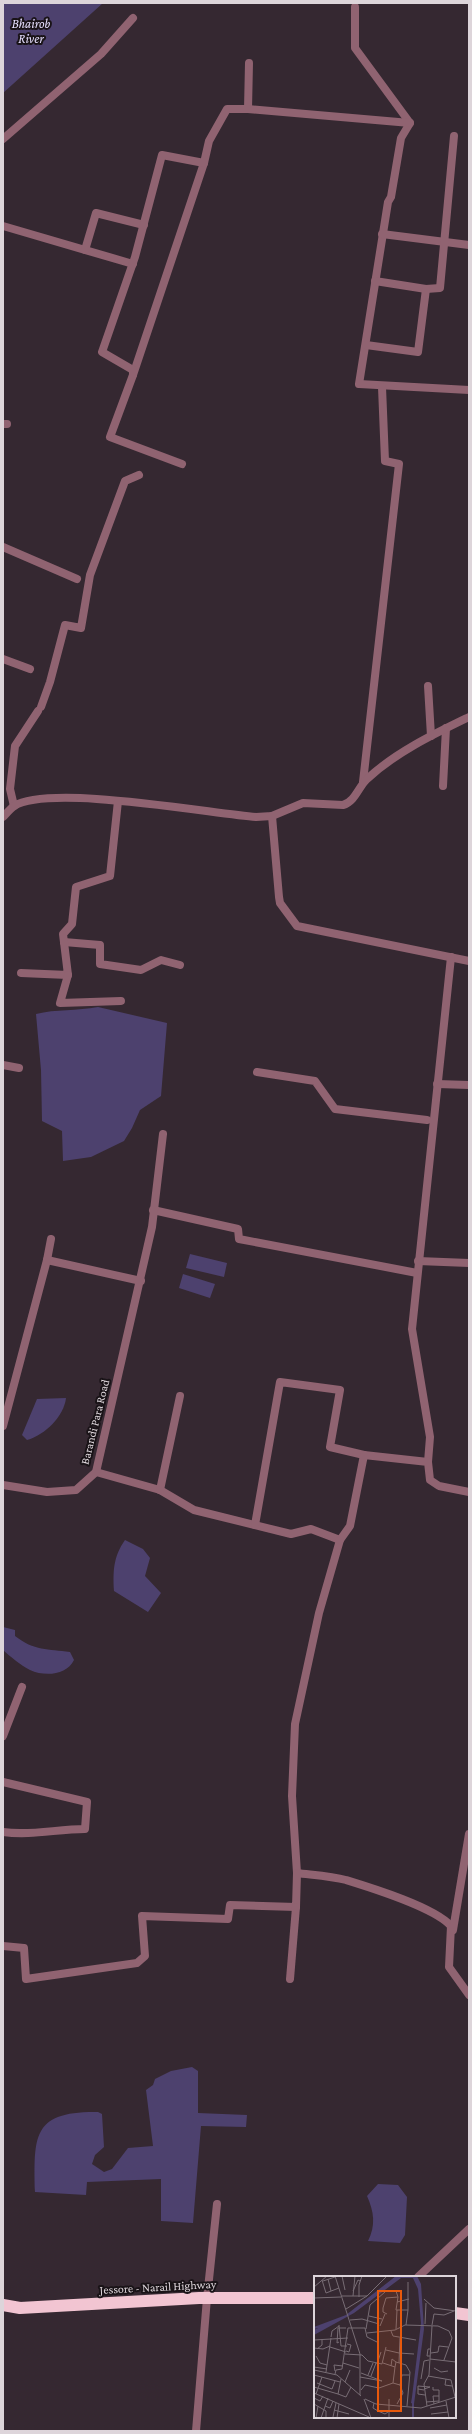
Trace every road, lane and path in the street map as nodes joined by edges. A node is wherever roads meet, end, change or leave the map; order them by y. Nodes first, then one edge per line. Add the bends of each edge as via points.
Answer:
1 (355, 7) dead end
2 (133, 18) dead end
3 (249, 63) dead end
4 (248, 109) junction
5 (410, 123) junction
6 (454, 136) dead end
7 (3, 139) edge
8 (204, 163) junction
9 (144, 225) junction
10 (3, 226) edge
11 (382, 234) junction
12 (444, 242) junction
13 (469, 245) edge
14 (85, 250) junction
15 (133, 264) junction
16 (375, 281) junction
17 (426, 289) junction
18 (366, 345) junction
19 (133, 375) junction
20 (382, 387) junction
21 (469, 390) edge
22 (182, 464) dead end
23 (139, 475) dead end
24 (3, 547) edge
25 (77, 579) dead end
26 (3, 659) edge
27 (30, 669) dead end
28 (428, 686) dead end
29 (469, 717) edge
30 (446, 728) junction
31 (431, 736) junction
32 (364, 782) junction
33 (443, 786) dead end
34 (118, 801) junction
35 (14, 806) junction
36 (272, 816) junction
37 (3, 817) edge
38 (64, 942) junction
39 (451, 957) junction
40 (469, 961) edge
41 (180, 965) dead end
42 (21, 973) dead end
43 (68, 975) junction
44 (121, 1001) dead end
45 (3, 1065) edge
46 (20, 1068) dead end
47 (257, 1072) dead end
48 (437, 1084) junction
49 (469, 1085) edge
50 (427, 1120) dead end
51 (164, 1134) dead end
52 (153, 1210) junction
53 (51, 1239) dead end
54 (47, 1260) junction
55 (418, 1261) junction
56 (469, 1263) edge
57 (417, 1273) junction
58 (141, 1281) junction
59 (180, 1396) dead end
60 (3, 1426) edge
61 (364, 1454) junction
62 (428, 1462) junction
63 (96, 1472) junction
64 (3, 1485) edge
65 (160, 1490) junction
66 (469, 1492) edge
67 (255, 1525) junction
68 (340, 1540) junction
69 (22, 1687) dead end
70 (3, 1736) edge
71 (3, 1782) edge
72 (3, 1832) edge
73 (469, 1834) edge
74 (466, 1867) edge
75 (297, 1873) junction
76 (296, 1907) junction
77 (452, 1935) junction
78 (3, 1946) edge
79 (290, 1979) dead end
80 (469, 1996) edge
81 (217, 2204) dead end
82 (469, 2229) edge
83 (419, 2276) edge
84 (206, 2298) junction
85 (314, 2298) edge
86 (3, 2305) edge
87 (456, 2313) edge
88 (469, 2315) edge
89 (196, 2431) edge

1 - 5 street via 355,48
2 - 7 street via 101,54
3 - 4 street
4 - 5 street
4 - 8 street via 227,109 209,141
5 - 11 street via 401,138
6 - 12 street
8 - 9 street via 163,154
8 - 19 street
9 - 14 street via 96,213
9 - 15 street
10 - 14 street
11 - 12 street
11 - 16 street
12 - 13 street
12 - 17 street via 440,288
14 - 15 street
15 - 19 street via 102,352 131,368
16 - 17 street
16 - 18 street
17 - 18 street via 418,352
18 - 20 street via 359,384
19 - 22 street via 110,437
20 - 21 street
20 - 32 street via 385,461 399,464
23 - 35 street via 125,481 90,575 81,628 65,625 40,709 15,746 10,788
24 - 25 street
26 - 27 street
28 - 31 street
29 - 30 street
30 - 31 street
30 - 33 street
31 - 32 street via 379,769
32 - 36 street via 346,805 303,803
34 - 35 street via 43,799
34 - 36 street via 225,814
34 - 38 street via 110,876 76,887 72,924 63,934
35 - 37 street
36 - 39 street via 280,903 297,926
38 - 41 street via 100,945 100,964 141,970 161,960
38 - 43 street
39 - 40 street
39 - 48 street
42 - 43 street
43 - 44 street via 60,1003
45 - 46 street
47 - 50 street via 315,1081 335,1109
48 - 49 street
48 - 55 street
51 - 52 street, Barandi Para Road
52 - 57 street via 238,1229 239,1238
52 - 58 street, Barandi Para Road
53 - 54 street
54 - 58 street
54 - 60 street
55 - 56 street
55 - 57 street
57 - 62 street via 412,1329 430,1437
58 - 63 street, Barandi Para Road
59 - 65 street
61 - 62 street
61 - 67 street via 330,1447 340,1390 280,1382
61 - 68 street via 350,1526
62 - 66 street via 430,1480 439,1486
63 - 64 street, Barandi Para Road via 76,1490 47,1492
63 - 65 street
65 - 67 street via 194,1510
67 - 68 street via 291,1534 311,1529
68 - 75 street via 319,1613 295,1724 292,1796
69 - 70 street
71 - 72 street via 87,1802 85,1829 44,1833
73 - 74 street
74 - 77 street
75 - 76 street
75 - 77 street via 346,1880 419,1907 445,1919 451,1926
76 - 78 street via 230,1905 228,1919 142,1916 145,1956 137,1963 26,1979 24,1948
76 - 79 street
77 - 80 street via 449,1967
81 - 84 street
82 - 83 street
84 - 85 highway, Jessore - Narail Highway
84 - 86 highway, Jessore - Narail Highway via 20,2308
84 - 89 street
87 - 88 highway

